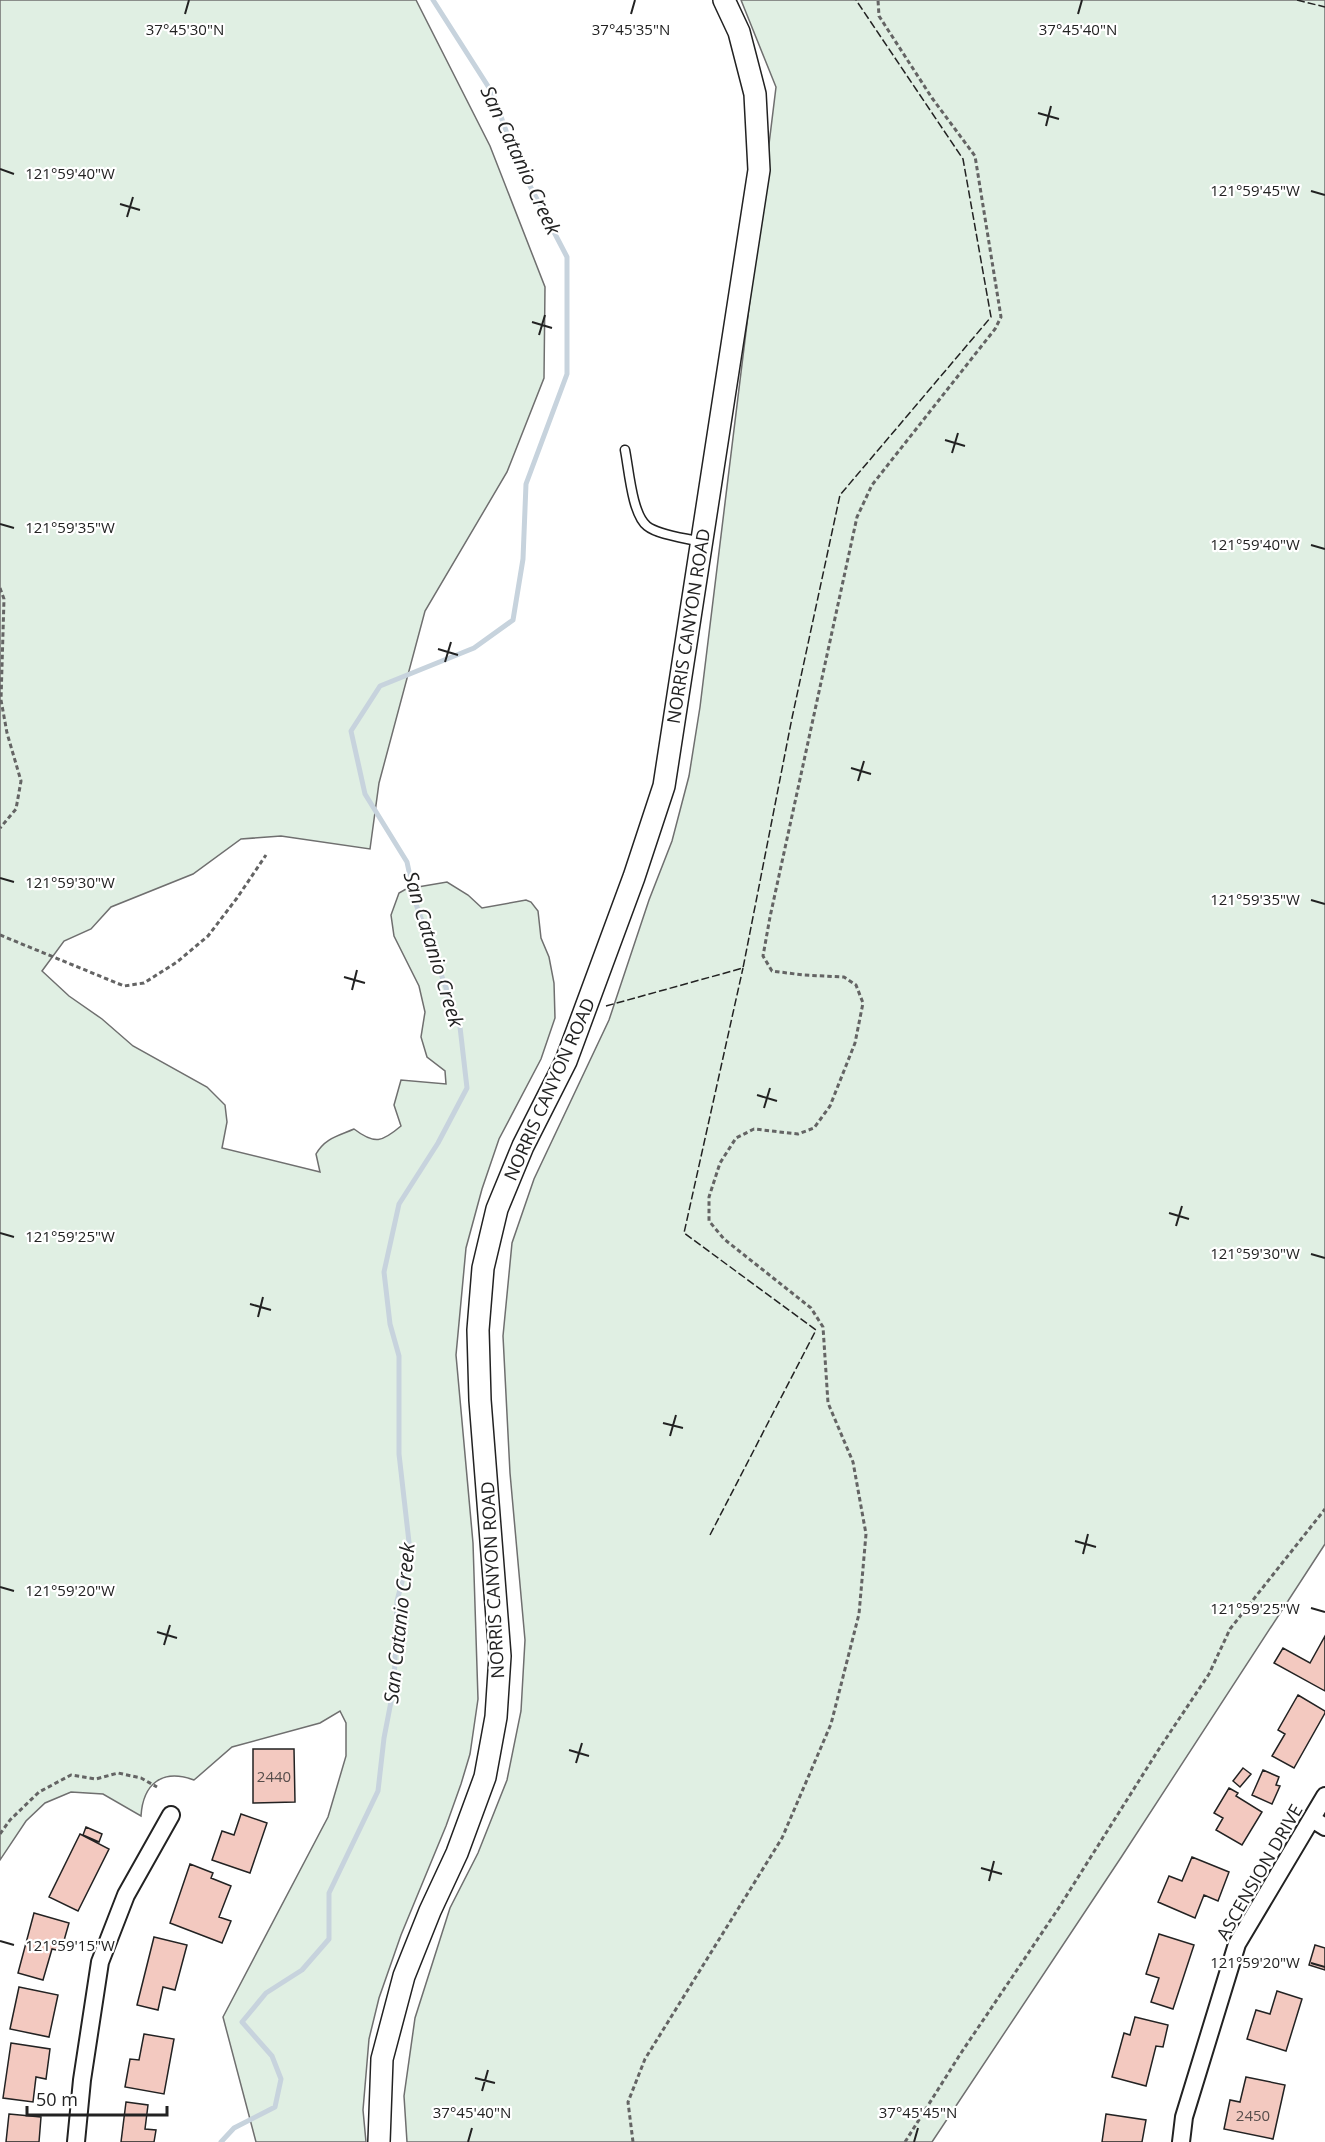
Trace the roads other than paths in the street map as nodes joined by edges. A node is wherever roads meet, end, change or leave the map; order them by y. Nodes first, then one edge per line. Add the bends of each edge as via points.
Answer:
1 (724, 0) edge
2 (625, 450) dead end
3 (701, 542) junction
4 (1325, 1796) edge
5 (171, 1815) dead end
6 (1318, 1823) edge
7 (76, 2142) edge
8 (379, 2142) edge
9 (1181, 2142) edge

1 - 3 street, NORRIS CANYON ROAD via 739,32 755,94 759,170
2 - 3 lane via 638,516 648,527
3 - 8 street, NORRIS CANYON ROAD via 664,786 566,1061 523,1146 497,1209 483,1268 478,1330 480,1400 500,1656 496,1718 484,1777 457,1853 404,1976 382,2059
4 - 6 street, ASCENSION DRIVE
5 - 7 street via 126,1895 100,1962
6 - 9 street, ASCENSION DRIVE via 1238,1944 1184,2117

